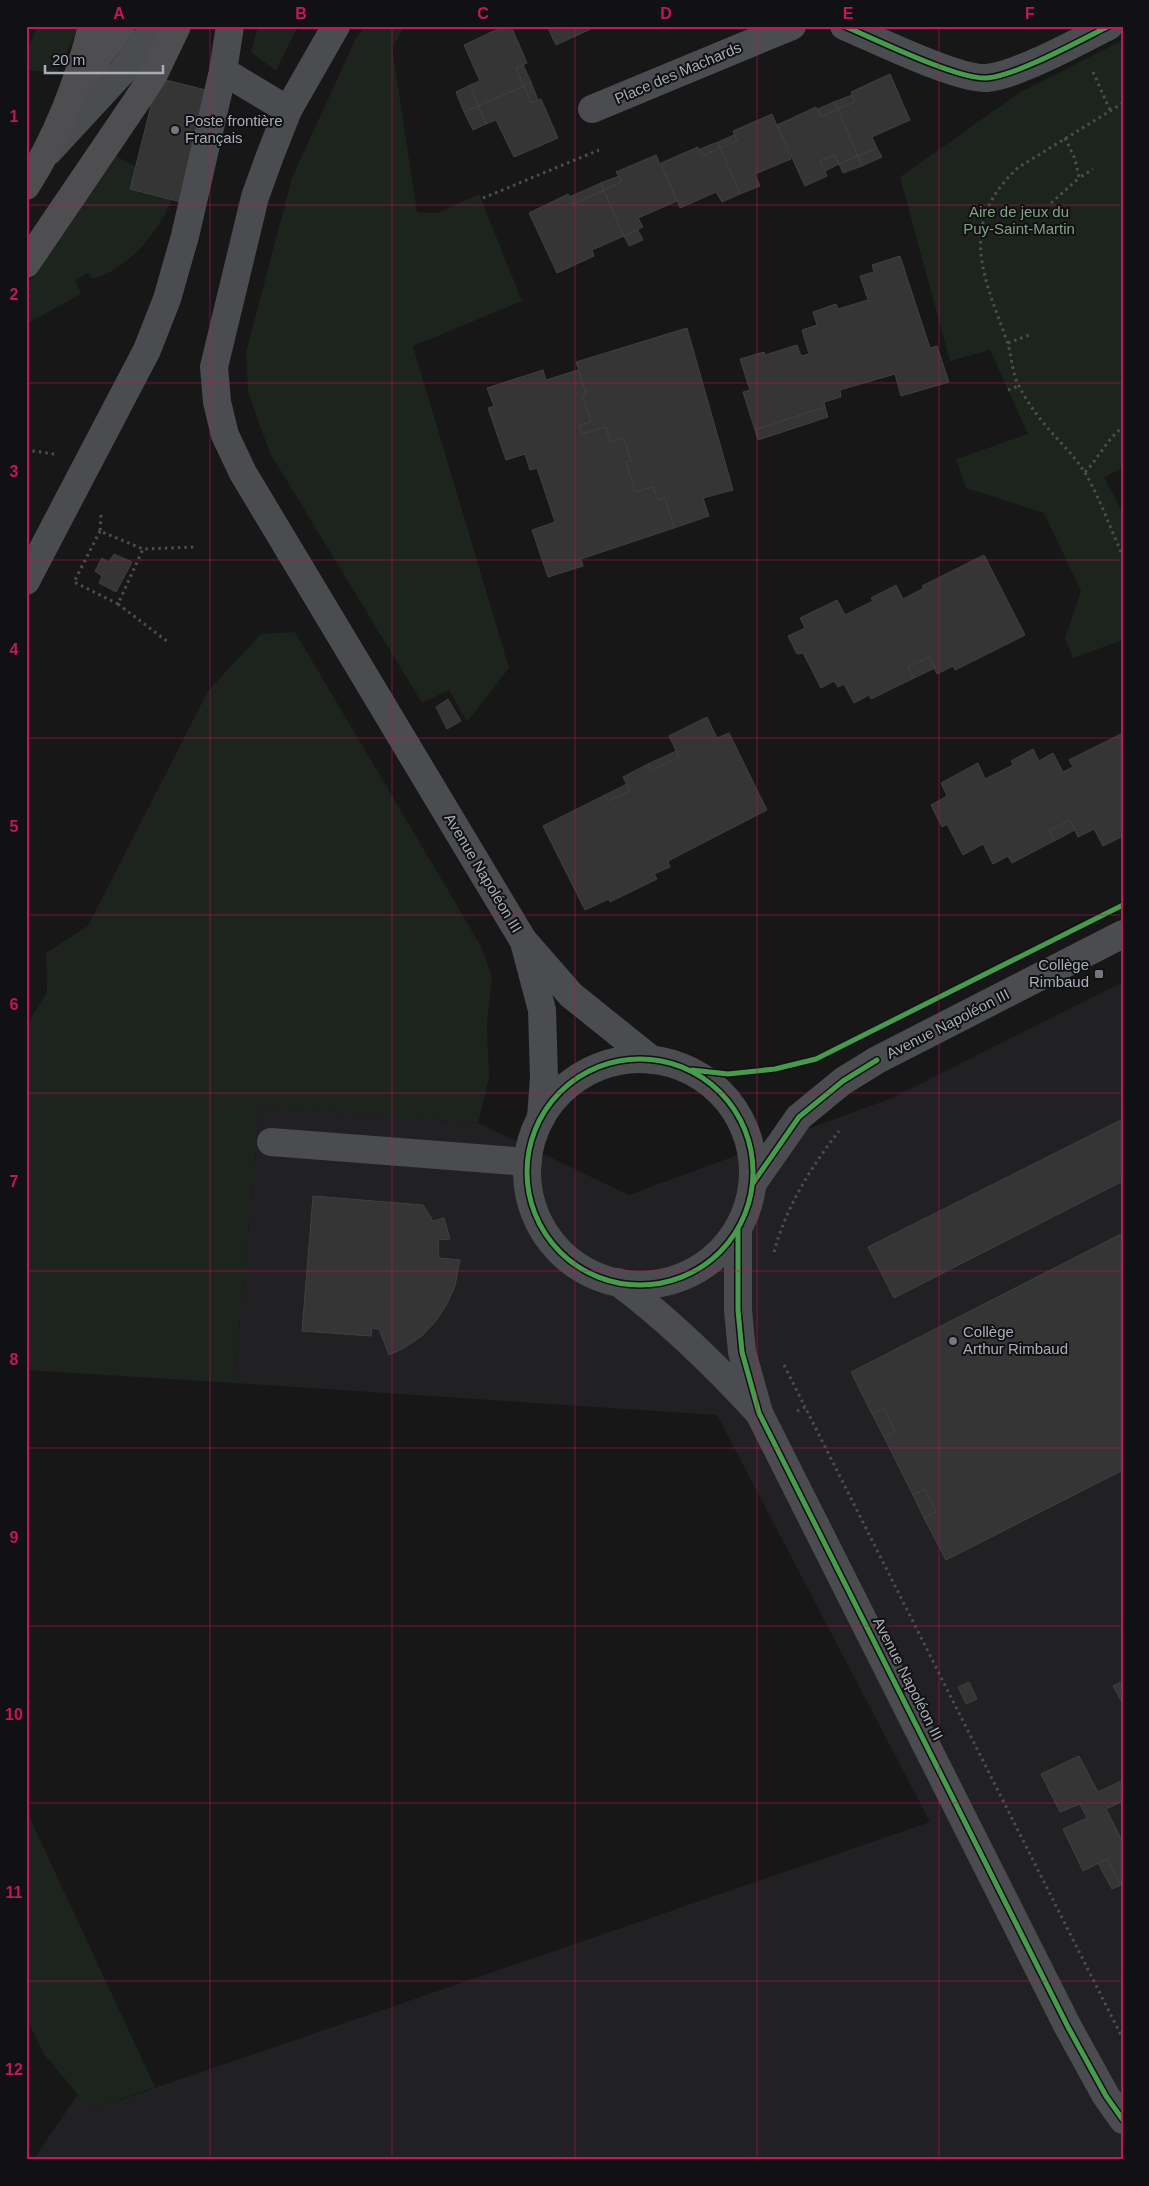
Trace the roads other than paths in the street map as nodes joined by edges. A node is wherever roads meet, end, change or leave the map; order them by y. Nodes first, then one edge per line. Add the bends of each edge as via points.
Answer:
1 (92, 26) edge
2 (121, 26) edge
3 (155, 26) edge
4 (177, 26) edge
5 (230, 26) edge
6 (336, 26) edge
7 (792, 26) edge
8 (844, 26) edge
9 (1109, 26) edge
10 (223, 71) junction
11 (76, 87) junction
12 (592, 109) dead end
13 (288, 110) junction
14 (46, 154) junction
15 (26, 186) edge
16 (26, 264) edge
17 (26, 581) edge
18 (1123, 934) edge
19 (523, 940) junction
20 (652, 1060) junction
21 (541, 1118) junction
22 (271, 1142) dead end
23 (528, 1162) junction
24 (753, 1183) junction
25 (738, 1230) junction
26 (618, 1282) junction
27 (763, 1419) junction
28 (1123, 2120) edge

1 - 11 highway
2 - 11 highway
3 - 14 street via 122,72
4 - 16 highway via 154,74
5 - 10 street
6 - 13 street, Avenue Napoléon III
7 - 12 street, Place des Machards
8 - 9 street via 961,75 988,78 1012,72
10 - 13 street
10 - 17 street via 185,236 167,298 146,350
11 - 14 highway
13 - 19 street, Avenue Napoléon III via 255,197 214,367 217,402 225,434 243,474
14 - 15 highway
18 - 24 street, Avenue Napoléon III via 877,1060 843,1081 798,1117
19 - 20 street, Avenue Napoléon III via 572,995
19 - 21 street, Avenue Napoléon III via 542,1010 544,1077
20 - 21 street via 616,1062 584,1074 560,1093
20 - 24 street via 687,1069 730,1103 749,1142
21 - 23 street via 532,1139
22 - 23 street
23 - 26 street via 528,1180 536,1216 556,1246 584,1270
24 - 25 street
25 - 26 street via 717,1255 690,1274 654,1284
25 - 27 street, Avenue Napoléon III via 741,1343
26 - 27 street, Avenue Napoléon III via 656,1310 690,1342
27 - 28 street, Avenue Napoléon III via 1064,2018 1106,2096

